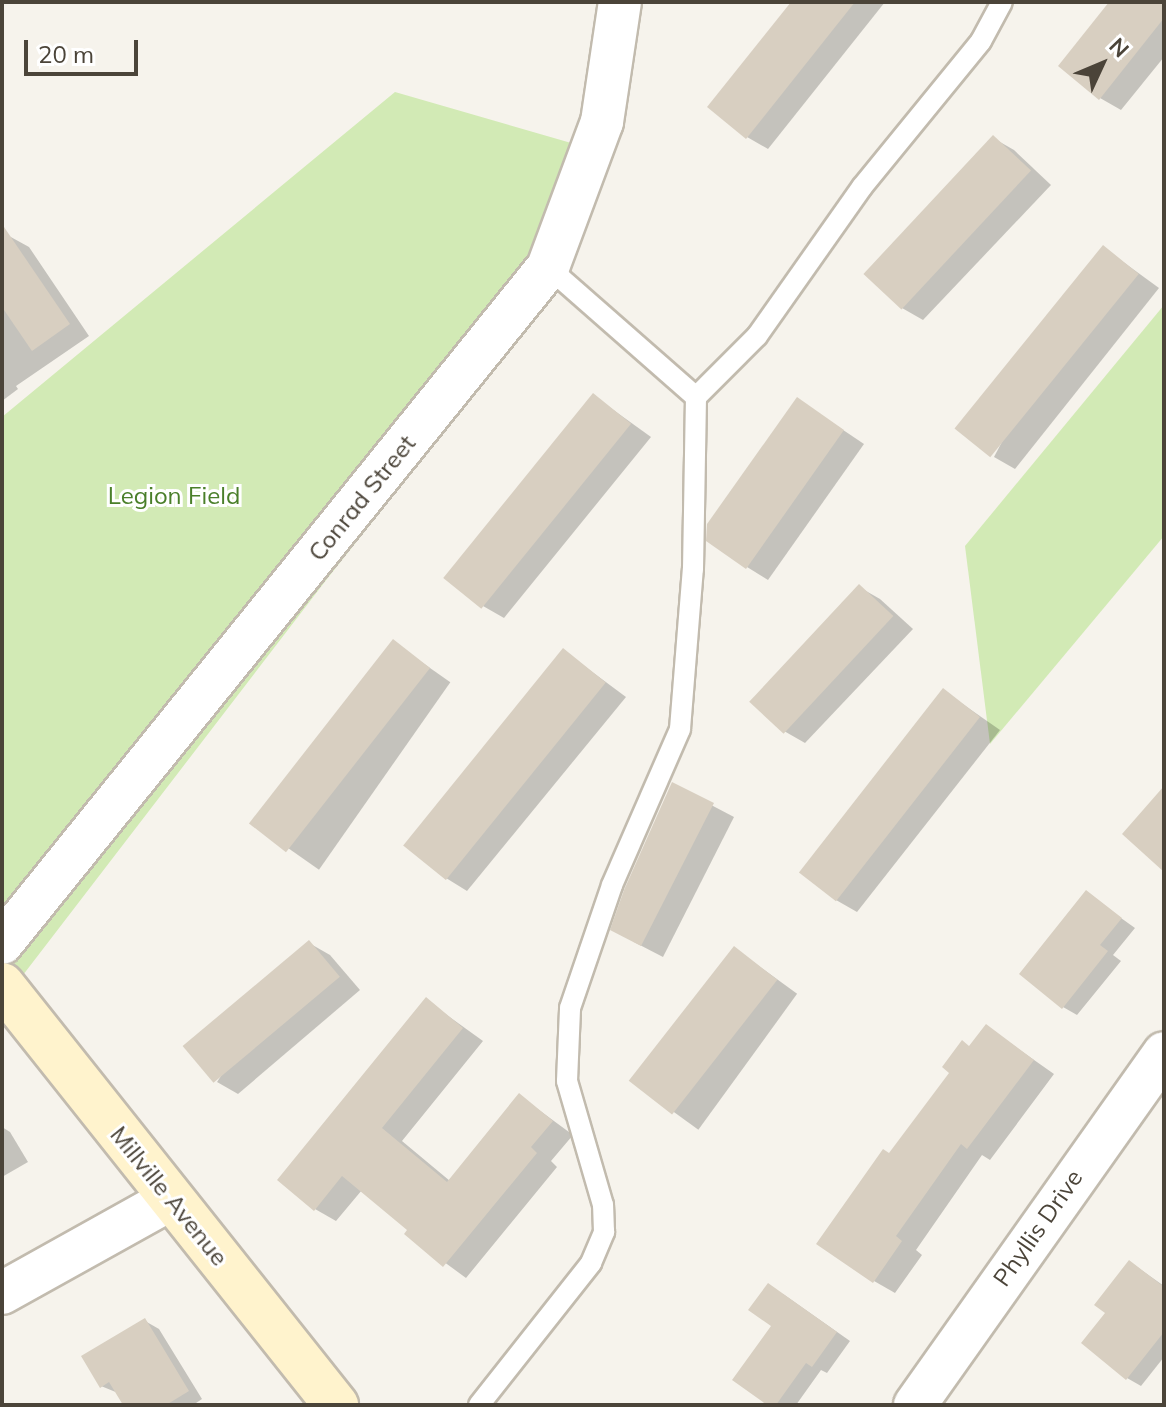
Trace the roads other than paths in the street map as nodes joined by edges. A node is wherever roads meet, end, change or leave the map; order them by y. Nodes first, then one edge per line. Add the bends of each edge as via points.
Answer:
1 (620, 2) edge
2 (1002, 2) edge
3 (548, 267) junction
4 (696, 397) junction
5 (2, 943) edge
6 (2, 985) edge
7 (1164, 1053) edge
8 (171, 1199) junction
9 (2, 1293) edge
10 (336, 1405) edge
11 (479, 1405) edge
12 (915, 1405) edge

1 - 3 street, Conrad Street via 602,122
2 - 4 lane via 981,41 862,187 757,336
3 - 4 lane
3 - 5 street, Conrad Street
4 - 11 lane via 693,569 680,729 612,885 570,1008 567,1081 603,1205 604,1232 591,1263
6 - 8 street, Millville Avenue
7 - 12 street, Phyllis Drive
8 - 9 street
8 - 10 street, Millville Avenue

